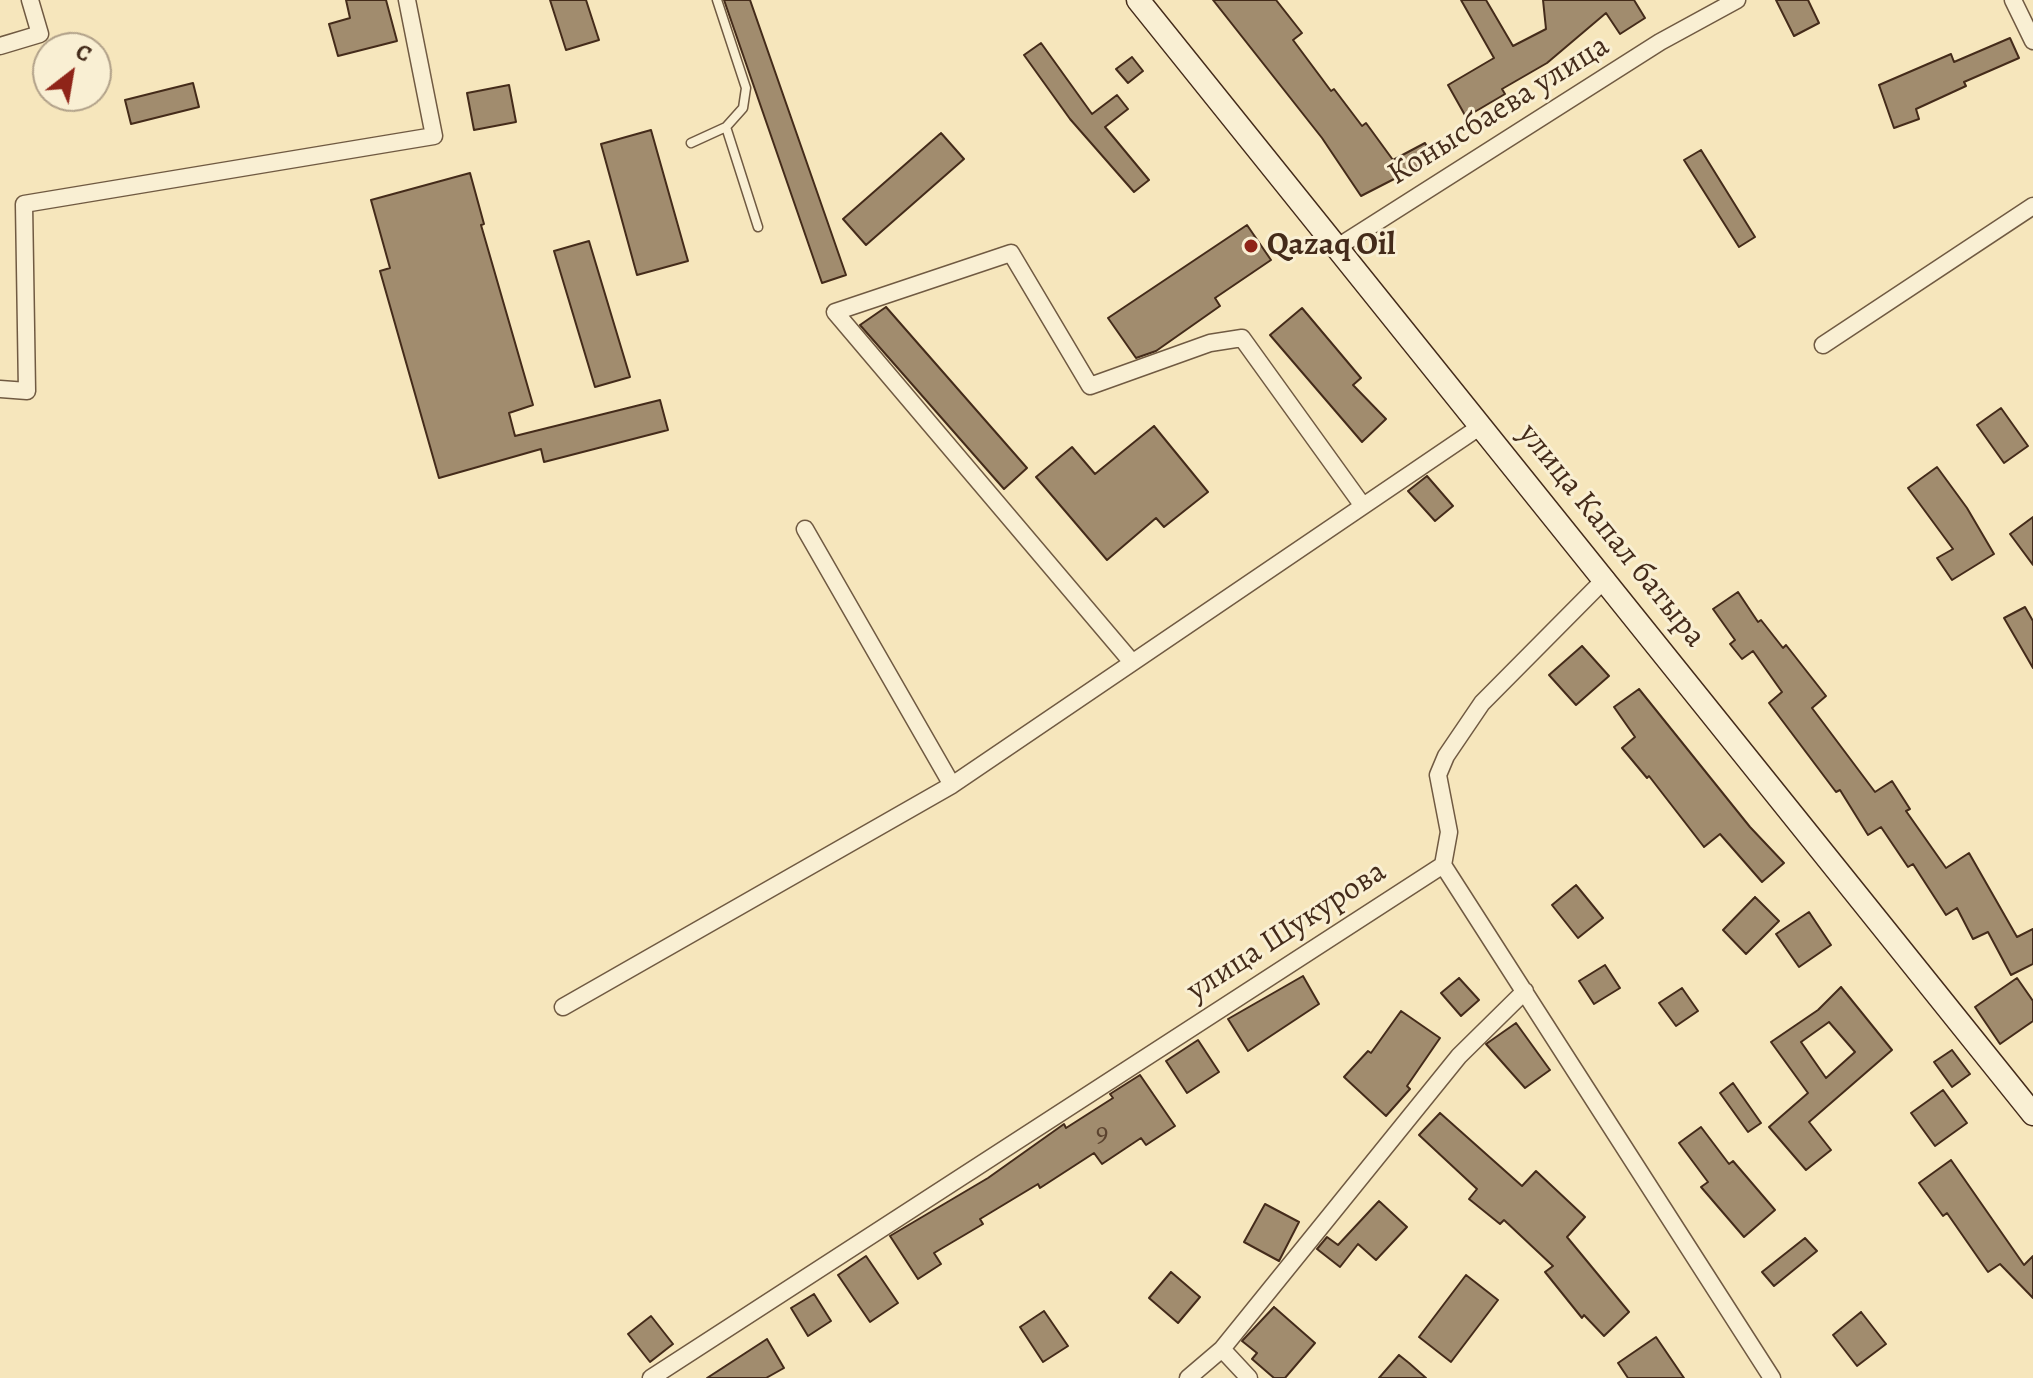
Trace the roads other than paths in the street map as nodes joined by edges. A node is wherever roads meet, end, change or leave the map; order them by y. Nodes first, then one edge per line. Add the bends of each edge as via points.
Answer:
1 (30, 0) edge
2 (407, 0) edge
3 (717, 0) edge
4 (1138, 0) edge
5 (1737, 0) edge
6 (2013, 0) edge
7 (2033, 41) edge
8 (0, 46) edge
9 (726, 127) junction
10 (691, 143) dead end
11 (2033, 206) edge
12 (758, 227) dead end
13 (1336, 248) junction
14 (1823, 345) dead end
15 (0, 389) edge
16 (1481, 426) junction
17 (1363, 506) junction
18 (805, 529) dead end
19 (1606, 578) junction
20 (1131, 661) junction
21 (952, 785) junction
22 (1443, 865) junction
23 (1525, 991) junction
24 (563, 1007) dead end
25 (2033, 1114) edge
26 (1222, 1349) junction
27 (651, 1378) edge
28 (1188, 1378) edge
29 (1249, 1378) edge
30 (1772, 1378) edge

1 - 8 street via 40,34
2 - 15 street via 434,136 24,204 27,391
3 - 9 lane via 746,88 743,108
4 - 13 main road, улица Капал батыра
5 - 13 street, Конысбаева улица via 1660,42
6 - 7 street
9 - 10 lane
9 - 12 lane
11 - 14 street
13 - 16 main road, улица Капал батыра
16 - 17 street
16 - 19 main road, улица Капал батыра
17 - 20 street
17 - 20 street via 1242,338 1210,343 1090,386 1011,253 835,312
18 - 21 street
19 - 22 street via 1482,703 1446,756 1438,788 1449,832
19 - 25 main road, улица Капал батыра
20 - 21 street
21 - 24 street
22 - 23 street
22 - 27 street, улица Шукурова
23 - 26 street via 1459,1056
23 - 30 street
26 - 28 street
26 - 29 street

